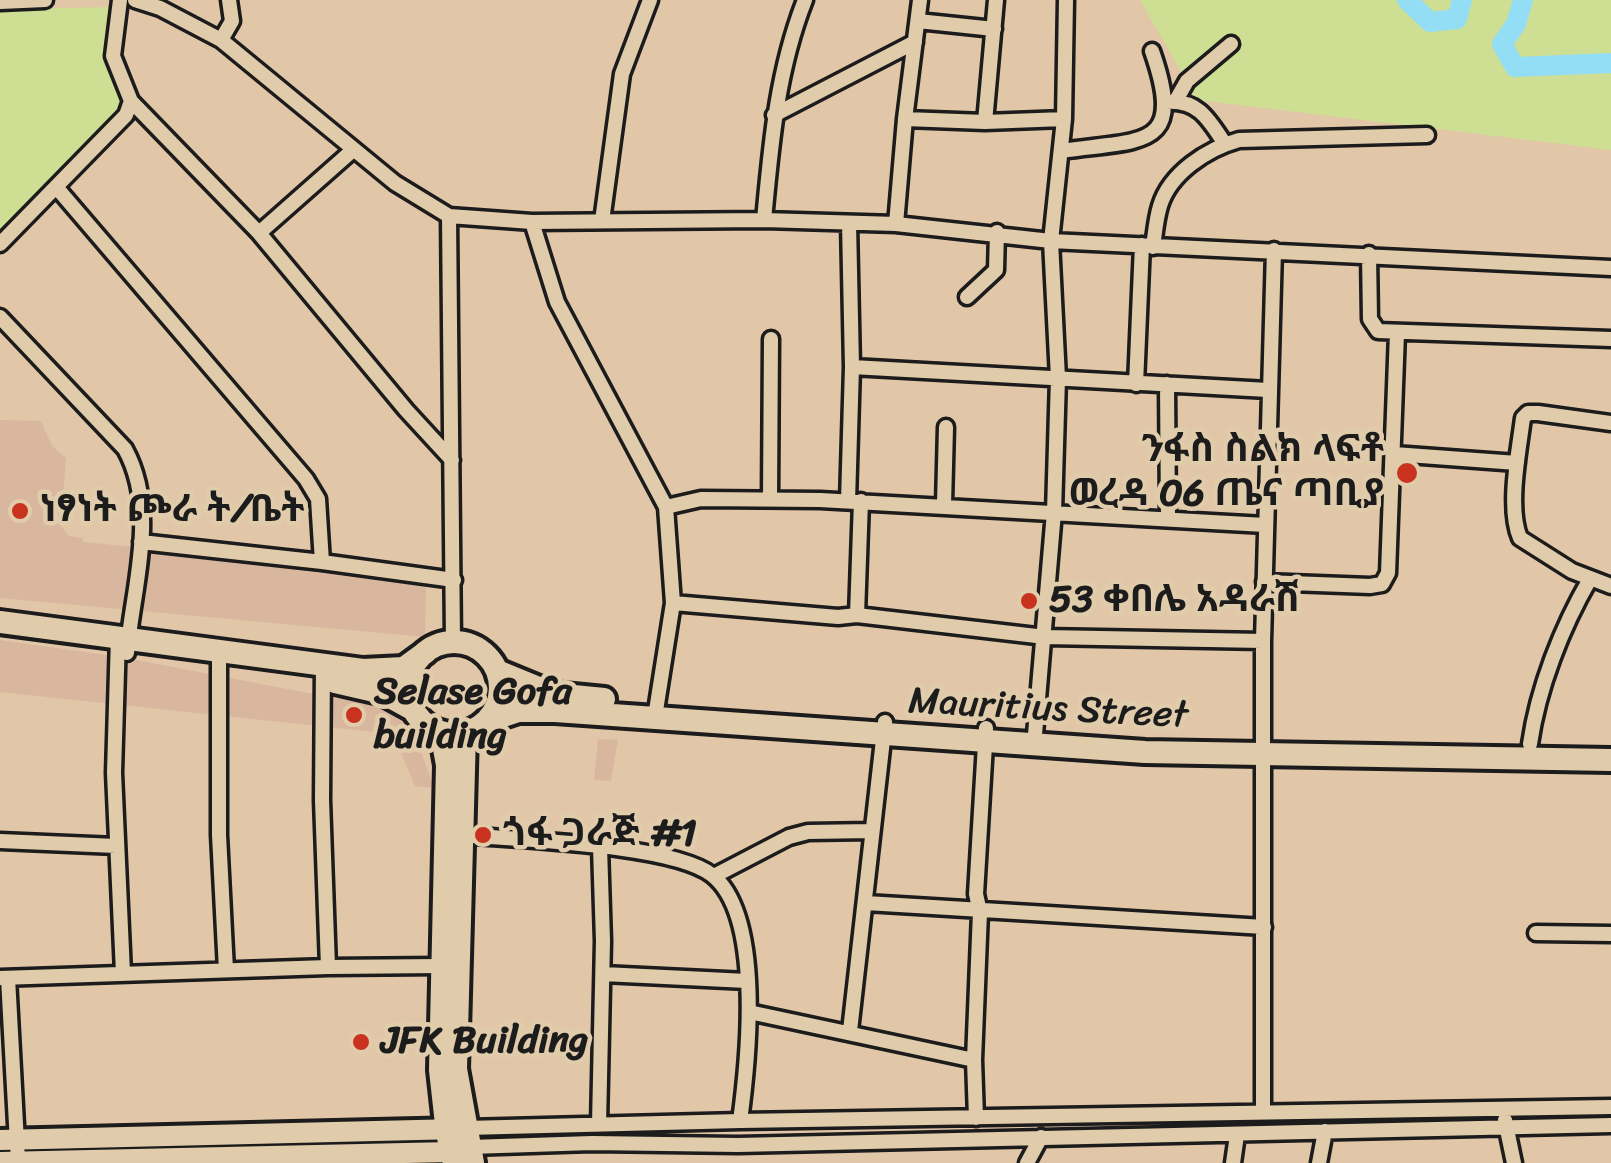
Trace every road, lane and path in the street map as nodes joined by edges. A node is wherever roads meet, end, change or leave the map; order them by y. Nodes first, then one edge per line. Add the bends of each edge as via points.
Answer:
1 (44, 0) edge
2 (120, 0) edge
3 (135, 0) edge
4 (229, 0) edge
5 (650, 0) edge
6 (805, 0) edge
7 (920, 0) edge
8 (996, 0) edge
9 (1066, 0) edge
10 (0, 2) edge
11 (918, 22) junction
12 (994, 30) junction
13 (221, 40) junction
14 (915, 42) junction
15 (1231, 44) dead end
16 (1152, 51) dead end
17 (131, 102) junction
18 (1171, 102) junction
19 (774, 115) junction
20 (904, 120) junction
21 (1064, 120) junction
22 (986, 122) junction
23 (1426, 135) dead end
24 (1225, 144) junction
25 (353, 150) junction
26 (1061, 151) junction
27 (57, 188) junction
28 (448, 216) junction
29 (764, 220) junction
30 (602, 221) junction
31 (532, 222) junction
32 (850, 223) junction
33 (896, 224) junction
34 (997, 232) junction
35 (259, 233) junction
36 (1051, 241) junction
37 (0, 244) edge
38 (1148, 246) junction
39 (1274, 250) junction
40 (1369, 254) junction
41 (1611, 268) edge
42 (967, 297) dead end
43 (0, 316) edge
44 (1396, 333) junction
45 (771, 339) dead end
46 (1611, 339) edge
47 (852, 367) junction
48 (1058, 378) junction
49 (1136, 384) junction
50 (1167, 384) junction
51 (1268, 390) junction
52 (1611, 423) edge
53 (946, 427) dead end
54 (1394, 454) junction
55 (452, 460) junction
56 (1516, 462) junction
57 (770, 498) junction
58 (855, 501) junction
59 (944, 504) junction
60 (666, 507) junction
61 (1054, 512) junction
62 (1168, 518) junction
63 (1265, 525) junction
64 (141, 542) junction
65 (322, 562) junction
66 (1590, 579) junction
67 (454, 580) junction
68 (1264, 582) junction
69 (1611, 586) edge
70 (673, 603) junction
71 (857, 615) junction
72 (0, 622) edge
73 (0, 635) edge
74 (1045, 637) junction
75 (1262, 641) junction
76 (452, 642) junction
77 (122, 645) junction
78 (426, 652) junction
79 (219, 659) junction
80 (497, 671) junction
81 (322, 672) junction
82 (414, 710) junction
83 (656, 710) junction
84 (475, 727) junction
85 (884, 729) junction
86 (441, 732) junction
87 (985, 735) junction
88 (1034, 739) junction
89 (1530, 744) junction
90 (1262, 748) junction
91 (1611, 748) edge
92 (1611, 760) edge
93 (872, 831) junction
94 (462, 835) junction
95 (0, 841) edge
96 (116, 846) junction
97 (600, 848) junction
98 (714, 876) junction
99 (866, 903) junction
100 (980, 912) junction
101 (1264, 927) junction
102 (1536, 933) dead end
103 (1611, 934) edge
104 (441, 966) junction
105 (328, 967) junction
106 (226, 970) junction
107 (123, 973) junction
108 (603, 974) junction
109 (4, 978) edge
110 (747, 981) junction
111 (749, 1012) junction
112 (850, 1031) junction
113 (974, 1060) junction
114 (1611, 1107) edge
115 (1505, 1108) junction
116 (1263, 1112) junction
117 (976, 1118) junction
118 (740, 1121) junction
119 (599, 1124) junction
120 (1611, 1125) edge
121 (1505, 1128) junction
122 (1325, 1131) junction
123 (1237, 1134) junction
124 (1041, 1136) junction
125 (738, 1144) junction
126 (460, 1147) edge
127 (9, 1150) edge
128 (261, 1160) edge
129 (161, 1161) edge
130 (735, 1163) edge
131 (1027, 1163) edge
132 (1233, 1163) edge
133 (1319, 1163) edge
134 (1514, 1163) edge

1 - 10 street
2 - 17 street via 113,56
3 - 13 street
4 - 13 street via 232,20
5 - 30 street via 622,74
6 - 19 street
7 - 11 street
8 - 12 street
9 - 21 street
11 - 12 street
11 - 14 street
12 - 22 street
13 - 25 street
14 - 19 street
14 - 20 street
15 - 18 street
16 - 18 street
17 - 27 street via 111,133
17 - 35 street
18 - 24 street via 1198,108
18 - 26 street via 1156,132
19 - 29 street
20 - 22 street
20 - 33 street
21 - 22 street
21 - 26 street
23 - 24 street
24 - 38 street via 1200,157 1168,190
25 - 28 street
25 - 35 street
26 - 36 street
27 - 37 street
27 - 65 street via 306,480 318,499
28 - 31 street
28 - 55 street
29 - 30 street
29 - 32 street
30 - 31 street
31 - 60 street via 557,302
32 - 33 street
32 - 47 street
33 - 34 street
34 - 36 street
34 - 42 street via 996,270
35 - 55 street
36 - 38 street
36 - 48 street
38 - 39 street
38 - 49 street
39 - 40 street
39 - 51 street
40 - 41 street
40 - 44 street via 1373,328
43 - 64 street via 125,449 138,473
44 - 46 street
44 - 54 street
45 - 57 street
47 - 48 street
47 - 58 street
48 - 49 street
48 - 61 street
49 - 50 street
50 - 51 street
50 - 62 street
51 - 63 street
52 - 56 street via 1528,413
53 - 59 street
54 - 56 street
54 - 68 street via 1382,584
55 - 67 street
56 - 66 street via 1520,538
57 - 58 street
57 - 60 street via 700,499
58 - 59 street
58 - 71 street
59 - 61 street
60 - 70 street
61 - 62 street
61 - 74 street
62 - 63 street
63 - 68 street
64 - 65 street
64 - 77 street
65 - 67 street
66 - 69 street
66 - 89 street via 1567,622
67 - 76 street
68 - 75 street
70 - 71 street
70 - 83 street
71 - 74 street
72 - 77 main road
73 - 77 main road
74 - 75 street
74 - 88 street
75 - 90 street
76 - 78 main road
76 - 80 main road via 479,649
77 - 79 main road
77 - 96 street
78 - 81 main road via 404,668
78 - 82 main road via 409,678
79 - 81 main road
79 - 106 street
80 - 83 main road, Mauritius Street via 553,694
80 - 84 main road via 499,698
81 - 82 main road
81 - 105 street
82 - 86 main road
83 - 84 main road, Mauritius Street via 518,712
83 - 85 main road, Mauritius Street
84 - 86 main road
84 - 94 main road
85 - 87 main road, Mauritius Street
85 - 93 street
86 - 104 main road via 448,766
87 - 88 main road, Mauritius Street
87 - 100 street
88 - 90 main road, Mauritius Street
89 - 90 main road, Mauritius Street
89 - 91 main road, Mauritius Street
90 - 92 main road, Mauritius Street
90 - 101 street
93 - 98 street via 789,837
93 - 99 street
94 - 97 street
94 - 126 main road
95 - 96 street
96 - 107 street
97 - 98 street via 694,865
97 - 108 street
98 - 110 street via 732,902 744,940
99 - 100 street
99 - 112 street
100 - 101 street
100 - 113 street
101 - 116 street
102 - 103 street
104 - 105 street
104 - 126 main road via 440,1070
105 - 106 street
106 - 107 street
107 - 109 street
108 - 110 street
108 - 119 street
109 - 127 street
110 - 111 street
111 - 112 street
111 - 118 street
112 - 113 street
113 - 117 street
114 - 115 street
115 - 116 street
115 - 121 street
116 - 117 street
117 - 118 street
118 - 119 street
119 - 126 street
120 - 121 street
121 - 122 street
121 - 134 street
122 - 123 street
122 - 133 street
123 - 124 street
123 - 132 street
124 - 125 street
124 - 131 street
125 - 126 street
125 - 130 street
126 - 127 street
126 - 128 street
127 - 129 street
128 - 129 street

